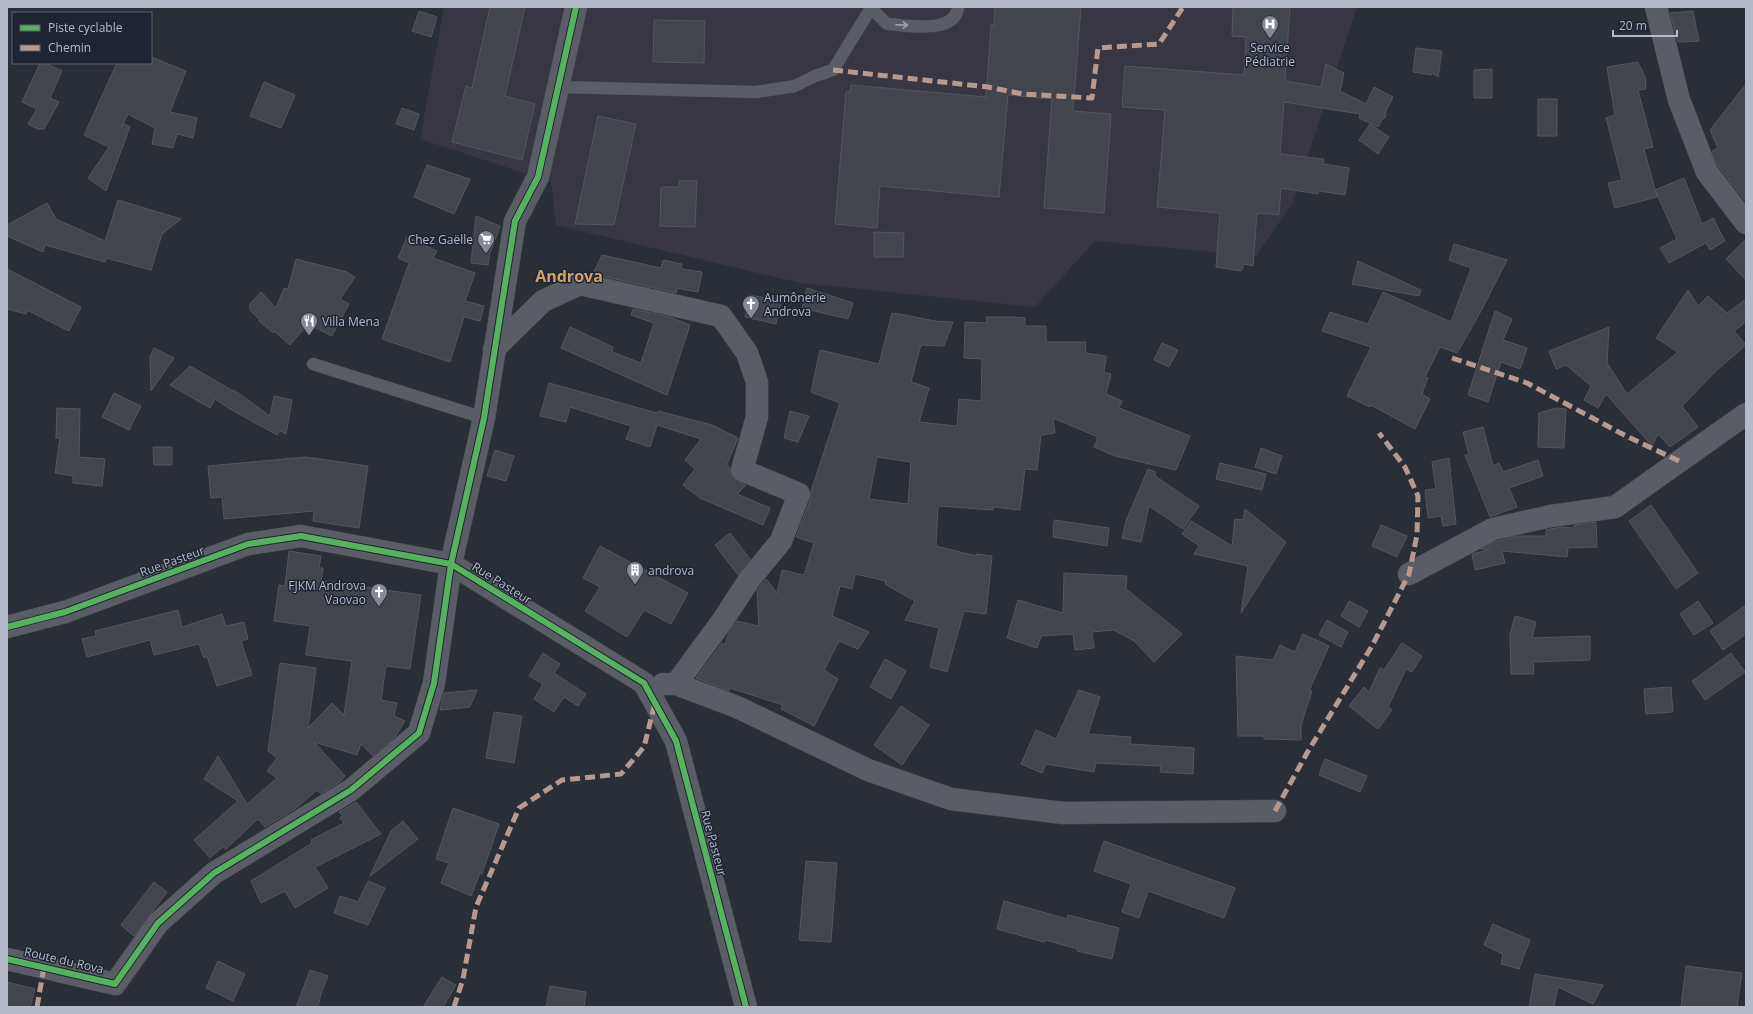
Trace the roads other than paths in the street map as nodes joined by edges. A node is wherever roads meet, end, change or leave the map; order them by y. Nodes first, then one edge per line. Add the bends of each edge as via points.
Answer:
1 (576, 7) edge
2 (958, 7) edge
3 (1656, 7) edge
4 (871, 8) edge
5 (559, 87) junction
6 (1746, 223) edge
7 (494, 349) junction
8 (313, 364) dead end
9 (1746, 414) edge
10 (484, 418) junction
11 (451, 564) junction
12 (1409, 574) dead end
13 (7, 627) edge
14 (644, 683) junction
15 (676, 684) junction
16 (1275, 811) dead end
17 (7, 959) edge
18 (746, 1007) edge

1 - 5 street
4 -> 2 lane via 887,24 938,26 950,22
3 - 6 street via 1679,100 1707,172
4 - 5 lane via 833,70 795,86 756,92
5 - 7 street via 538,177 515,221
7 - 10 street
7 - 15 street via 543,301 580,284 721,316 747,353 757,382 757,417 742,470 799,494 782,540 749,580
8 - 10 lane
9 - 12 street via 1616,507 1551,516 1493,529
10 - 11 street
11 - 13 street, Rue Pasteur via 301,536 248,544 65,612
11 - 14 street, Rue Pasteur
11 - 17 street, Route du Rova via 434,683 418,733 351,790 214,873 158,923 115,984
14 - 15 street
14 - 18 street, Rue Pasteur via 676,741
15 - 16 street via 737,707 868,770 951,798 1063,813

